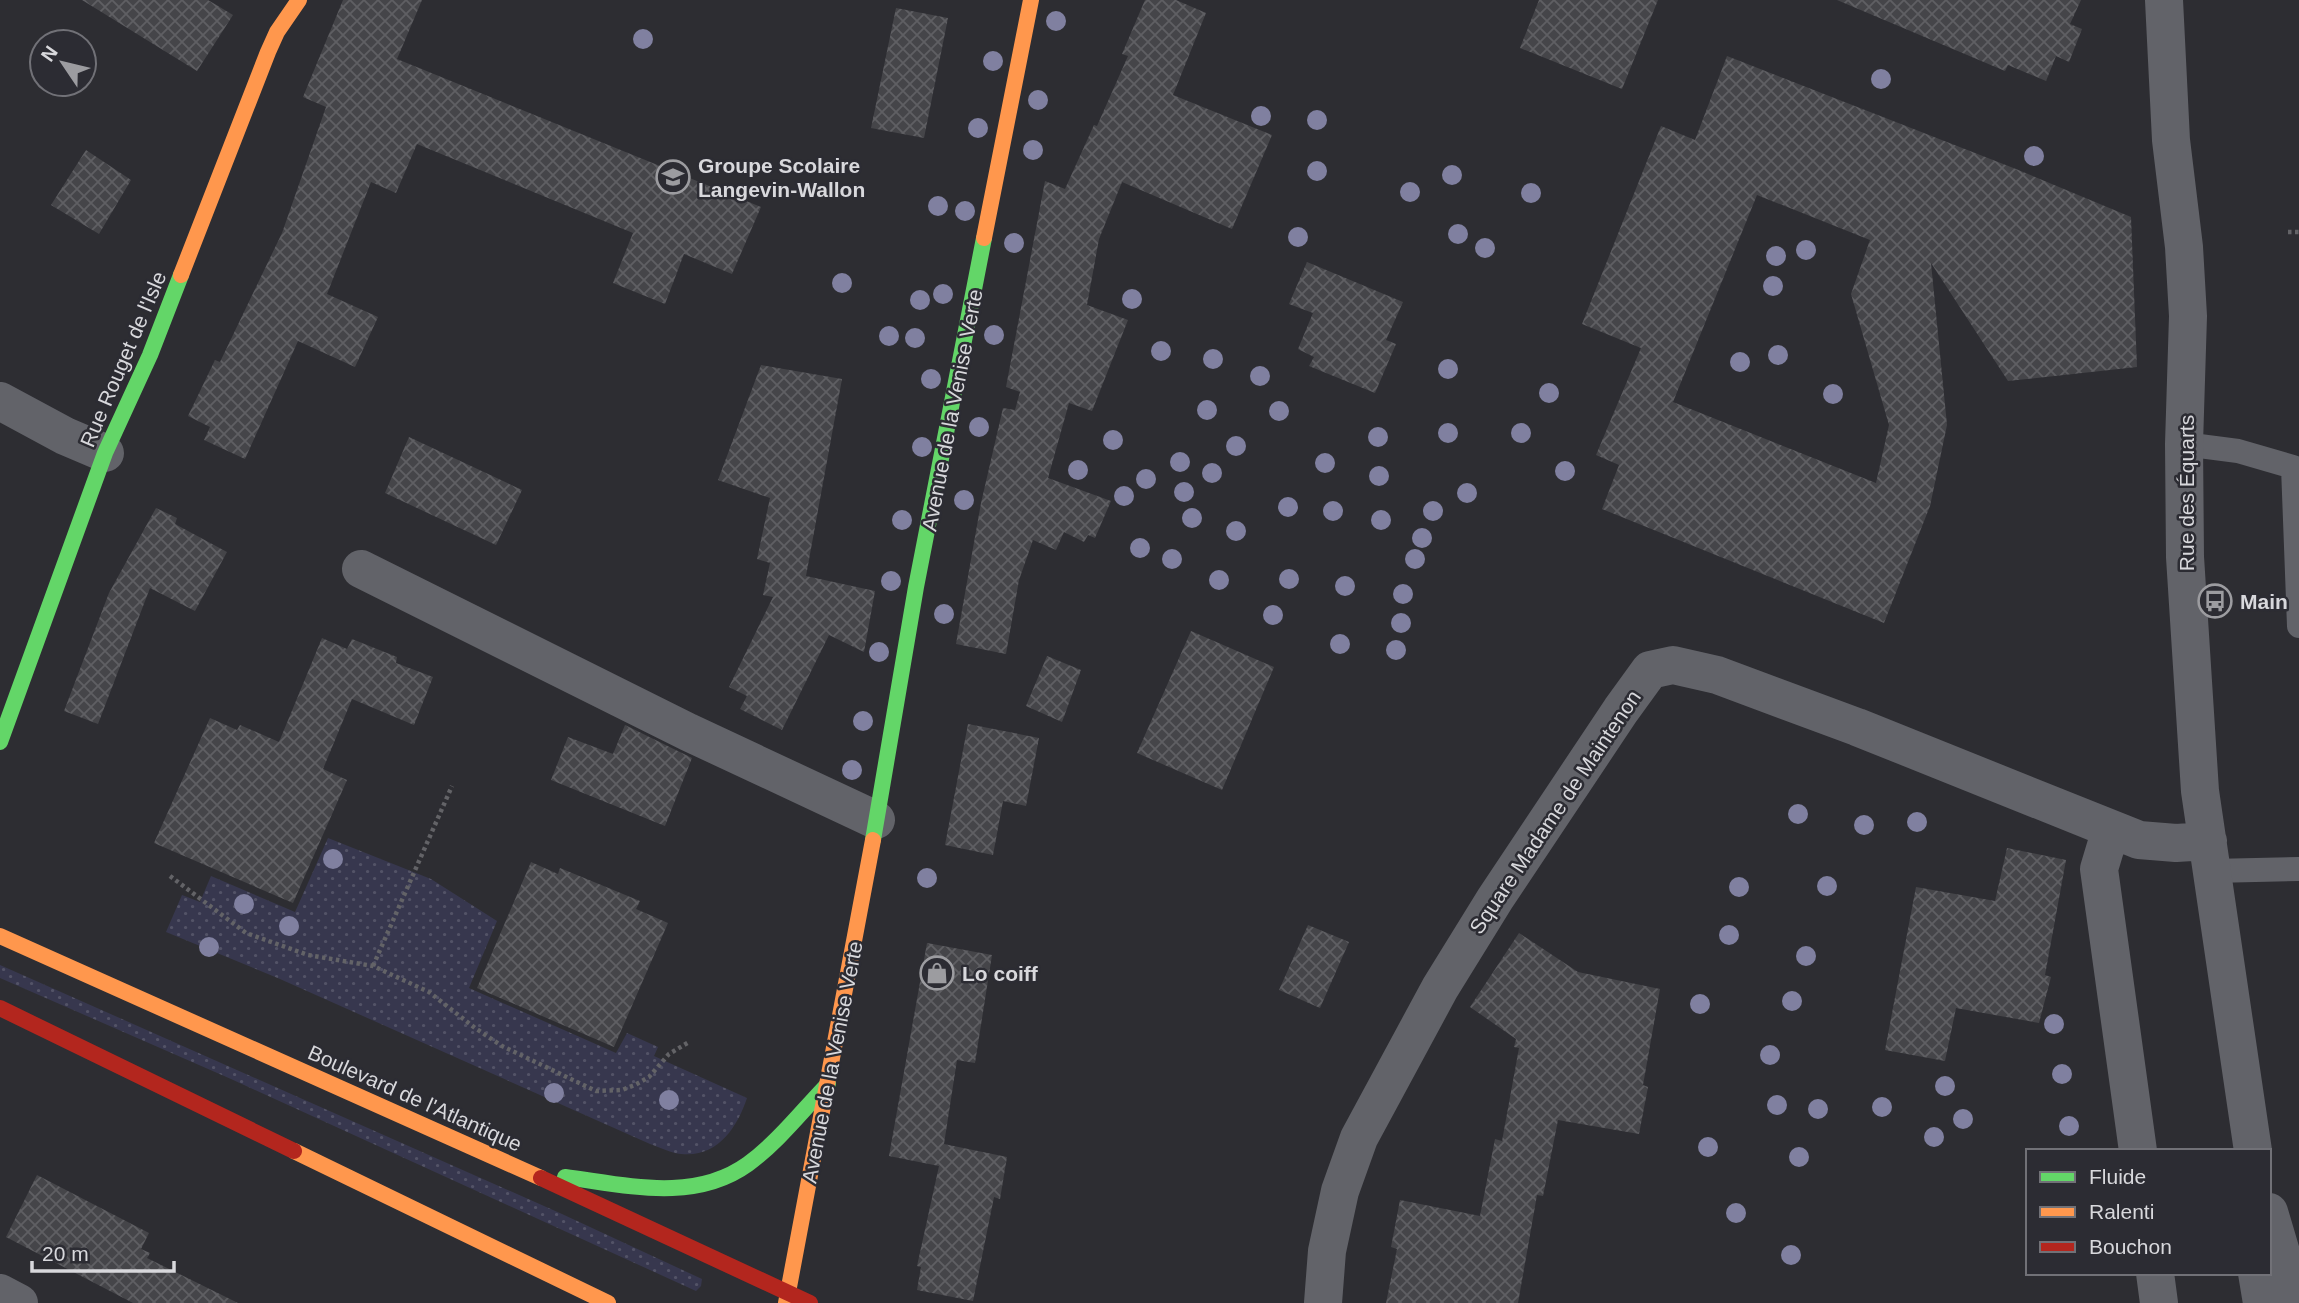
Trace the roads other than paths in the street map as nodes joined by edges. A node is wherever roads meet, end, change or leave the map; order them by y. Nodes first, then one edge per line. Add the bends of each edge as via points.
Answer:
1 (299, 0) edge
2 (1031, 0) edge
3 (2164, 0) edge
4 (0, 401) edge
5 (2184, 444) junction
6 (105, 453) junction
7 (2297, 472) edge
8 (361, 569) dead end
9 (2299, 603) edge
10 (2299, 626) edge
11 (0, 741) edge
12 (876, 820) junction
13 (2111, 829) junction
14 (2210, 856) junction
15 (2299, 869) edge
16 (0, 936) edge
17 (0, 1007) edge
18 (828, 1084) junction
19 (2138, 1149) edge
20 (2253, 1149) edge
21 (531, 1173) junction
22 (2271, 1219) edge
23 (2155, 1275) edge
24 (2257, 1275) edge
25 (0, 1293) edge
26 (787, 1298) edge
27 (19, 1303) edge
28 (608, 1303) edge
29 (810, 1303) edge
30 (1323, 1303) edge
31 (2159, 1303) edge
32 (2262, 1303) edge
33 (2296, 1303) edge

1 - 6 street, Rue Rouget de l'Isle via 268,52 150,355
2 - 12 street, Avenue de la Venise Verte via 916,587
3 - 5 street, Rue des Équarts via 2171,140 2188,316
4 - 6 street
5 - 7 lane via 2238,450
5 - 14 street, Rue des Équarts via 2185,557 2200,791
6 - 11 street, Rue Rouget de l'Isle
7 - 9 lane
8 - 12 street
9 - 10 lane
12 - 18 street, Avenue de la Venise Verte
13 - 14 street, Square Madame de Maintenon via 2139,840 2176,843
13 - 19 street via 2099,869
13 - 30 street, Square Madame de Maintenon via 1717,675 1673,665 1650,670 1488,910 1359,1138 1340,1191 1327,1251
14 - 15 lane
14 - 20 street, Rue des Équarts
16 - 21 street, Boulevard de l'Atlantique
17 - 28 street
18 - 21 street via 748,1164 709,1185 665,1188
18 - 26 street, Avenue de la Venise Verte
21 - 26 street, Boulevard de l'Atlantique
22 - 33 street
23 - 31 street
24 - 32 street
25 - 27 street
26 - 29 street, Boulevard de l'Atlantique

